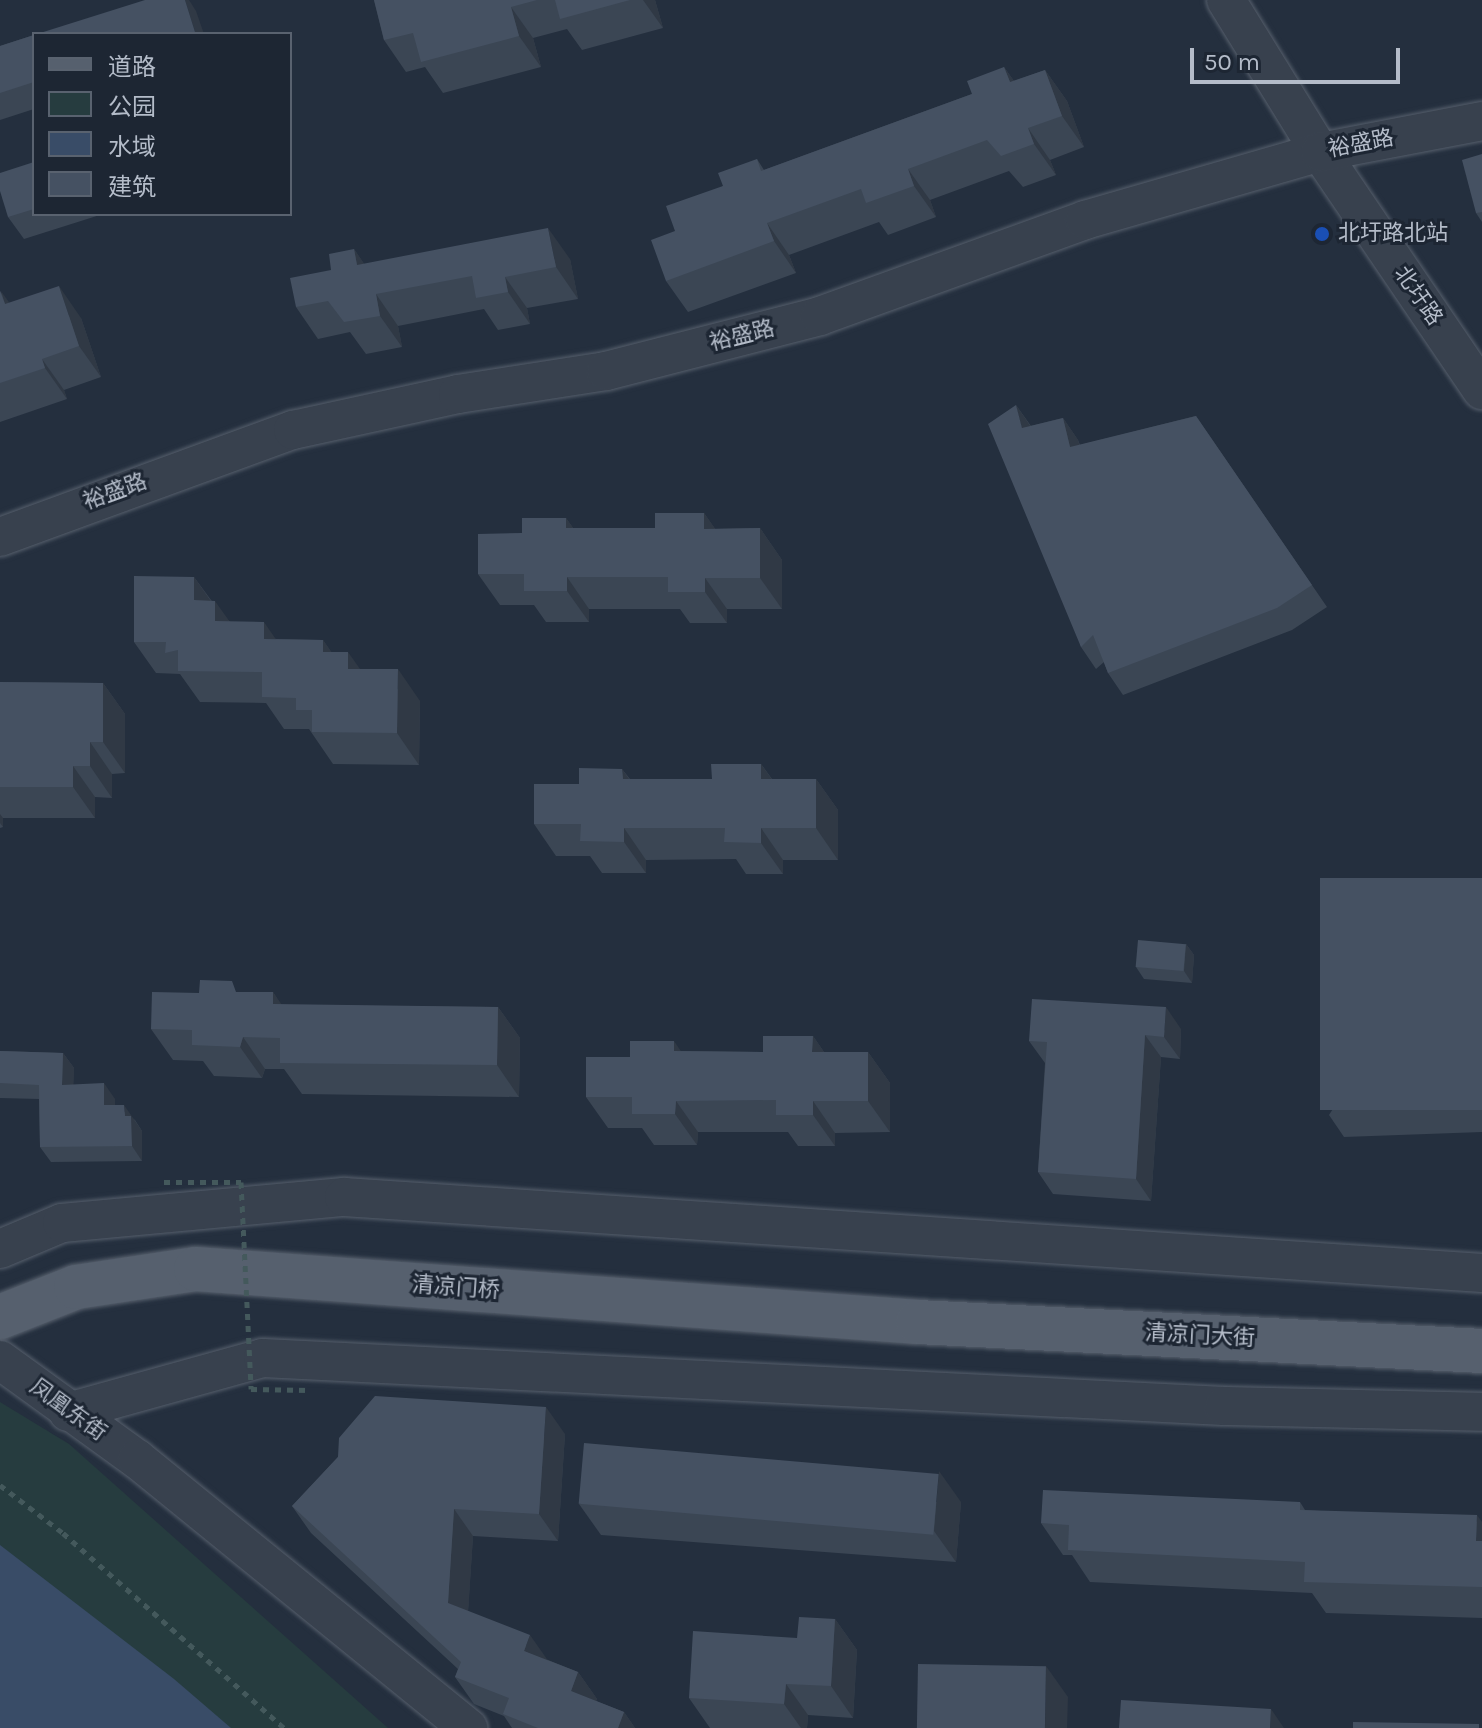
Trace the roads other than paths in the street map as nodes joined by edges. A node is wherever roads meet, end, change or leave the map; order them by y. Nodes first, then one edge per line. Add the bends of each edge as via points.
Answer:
1 (1226, 0) edge
2 (1482, 121) edge
3 (1320, 152) junction
4 (1482, 390) edge
5 (0, 537) edge
6 (0, 1249) edge
7 (1482, 1273) edge
8 (0, 1317) edge
9 (918, 1322) joint
10 (1482, 1351) edge
11 (0, 1360) edge
12 (68, 1412) junction
13 (1482, 1412) edge
14 (468, 1728) edge

1 - 3 street, 北圩路
2 - 3 street, 裕盛路
3 - 4 street, 北圩路
3 - 5 street, 裕盛路 via 1085,220 820,316 606,371 458,394 293,430
6 - 7 street via 62,1223 344,1197
8 - 9 main road, 清凉门桥 via 76,1287 196,1269
9 - 10 main road, 清凉门大街
11 - 12 street, 凤凰东街
12 - 13 street via 263,1358 1224,1406
12 - 14 street, 凤凰东街 via 137,1459

